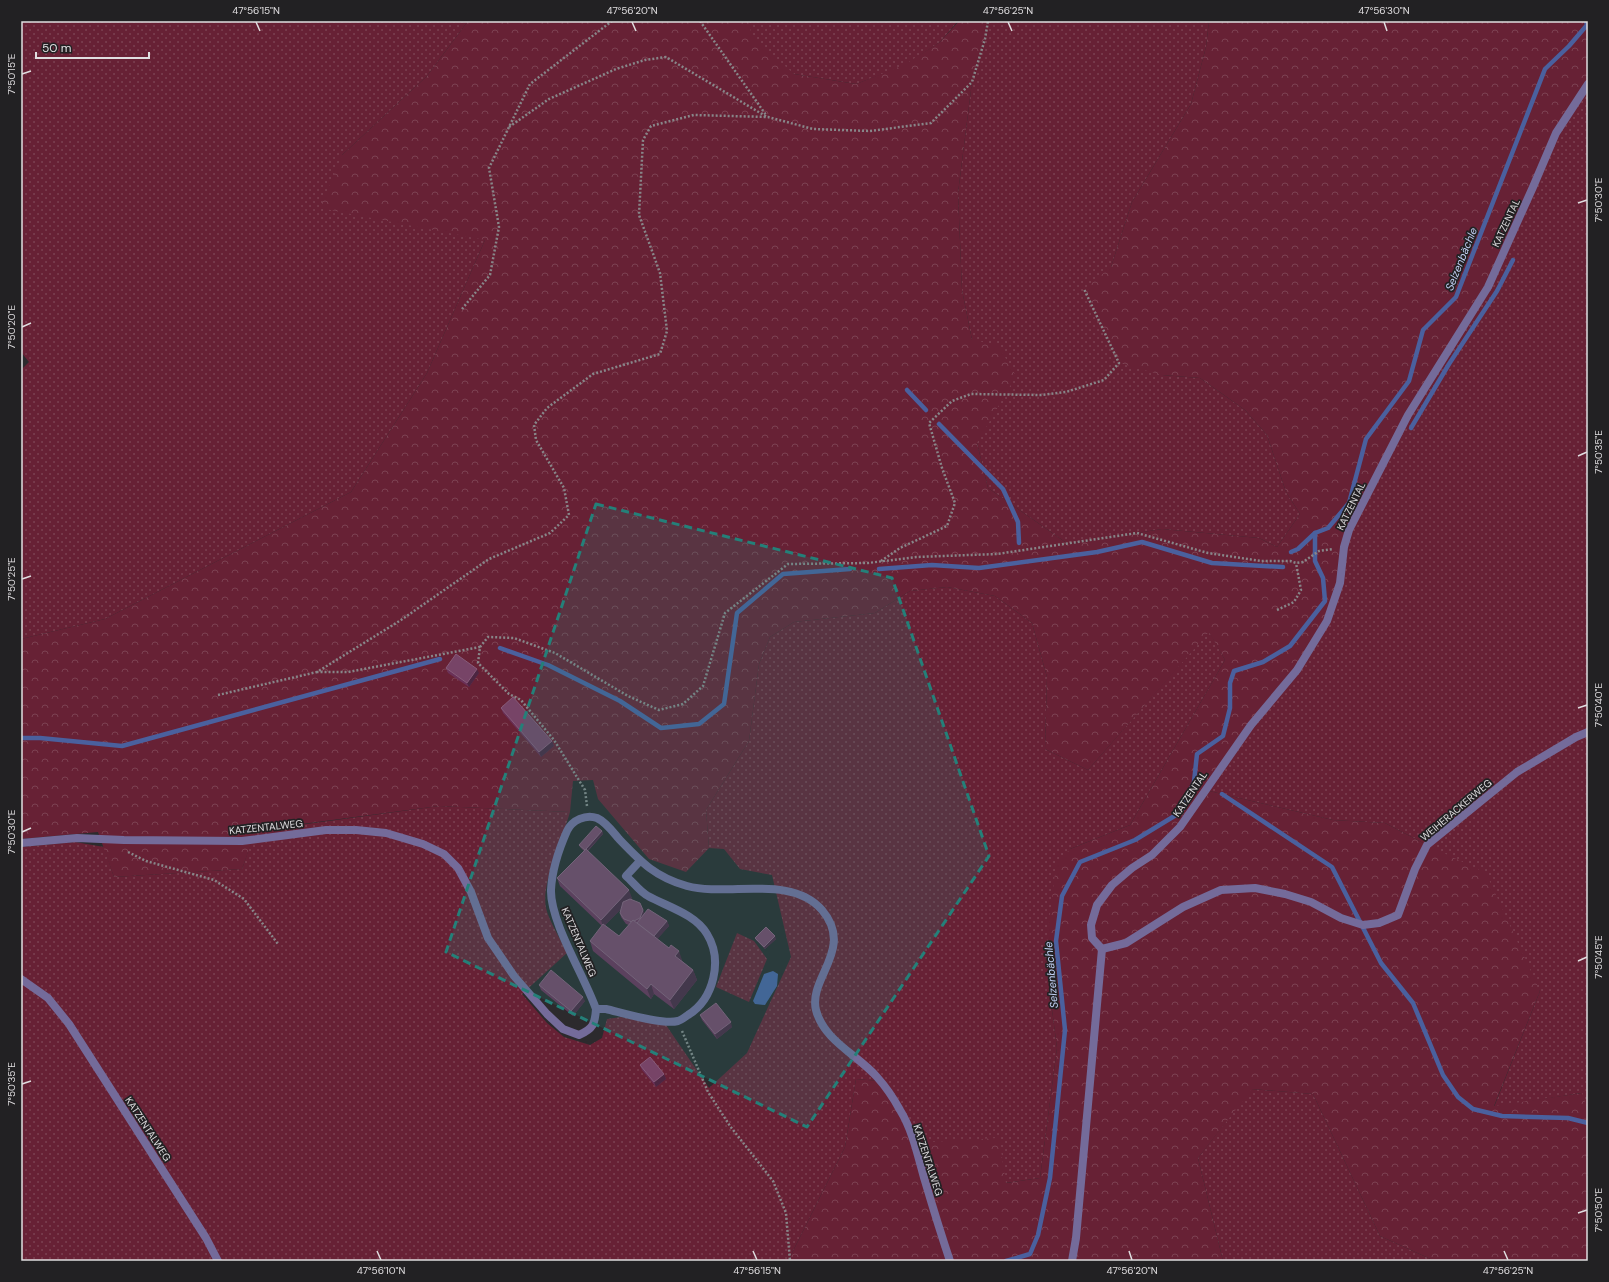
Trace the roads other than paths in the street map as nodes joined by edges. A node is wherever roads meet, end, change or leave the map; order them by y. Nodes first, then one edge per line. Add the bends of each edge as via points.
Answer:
1 (1588, 84) edge
2 (1588, 732) edge
3 (21, 843) edge
4 (640, 861) junction
5 (1102, 949) junction
6 (21, 979) edge
7 (596, 1009) junction
8 (218, 1261) edge
9 (950, 1261) edge
10 (1072, 1261) edge

1 - 5 street, KATZENTAL via 1556,133 1488,287 1408,415 1349,530 1344,546 1340,583 1327,621 1297,670 1251,725 1180,827 1152,855 1112,885 1097,905 1091,925 1092,938
2 - 5 street, WEIHERACKERWEG via 1517,772 1427,846 1415,869 1398,915 1379,923 1363,924 1341,918 1311,902 1285,894 1256,888 1221,890 1182,907 1126,943
3 - 7 street, KATZENTALWEG via 76,838 242,841 326,830 386,833 423,844 444,854 458,868 471,892 488,938 514,976 563,1029 579,1035 590,1031 596,1020
4 - 7 street, KATZENTALWEG via 606,824 598,818 588,816 568,828 555,864 551,892 554,909
4 - 7 street via 626,876 647,895 678,910 707,934 714,953 714,975 708,996 693,1012 678,1021 660,1021
4 - 9 street, KATZENTALWEG via 666,879 688,886 716,890 778,889 794,893 811,900 829,919 834,936 831,958 816,994 818,1015 823,1028 877,1077 901,1111 914,1142
5 - 10 street
6 - 8 street, KATZENTALWEG via 48,998 69,1024

